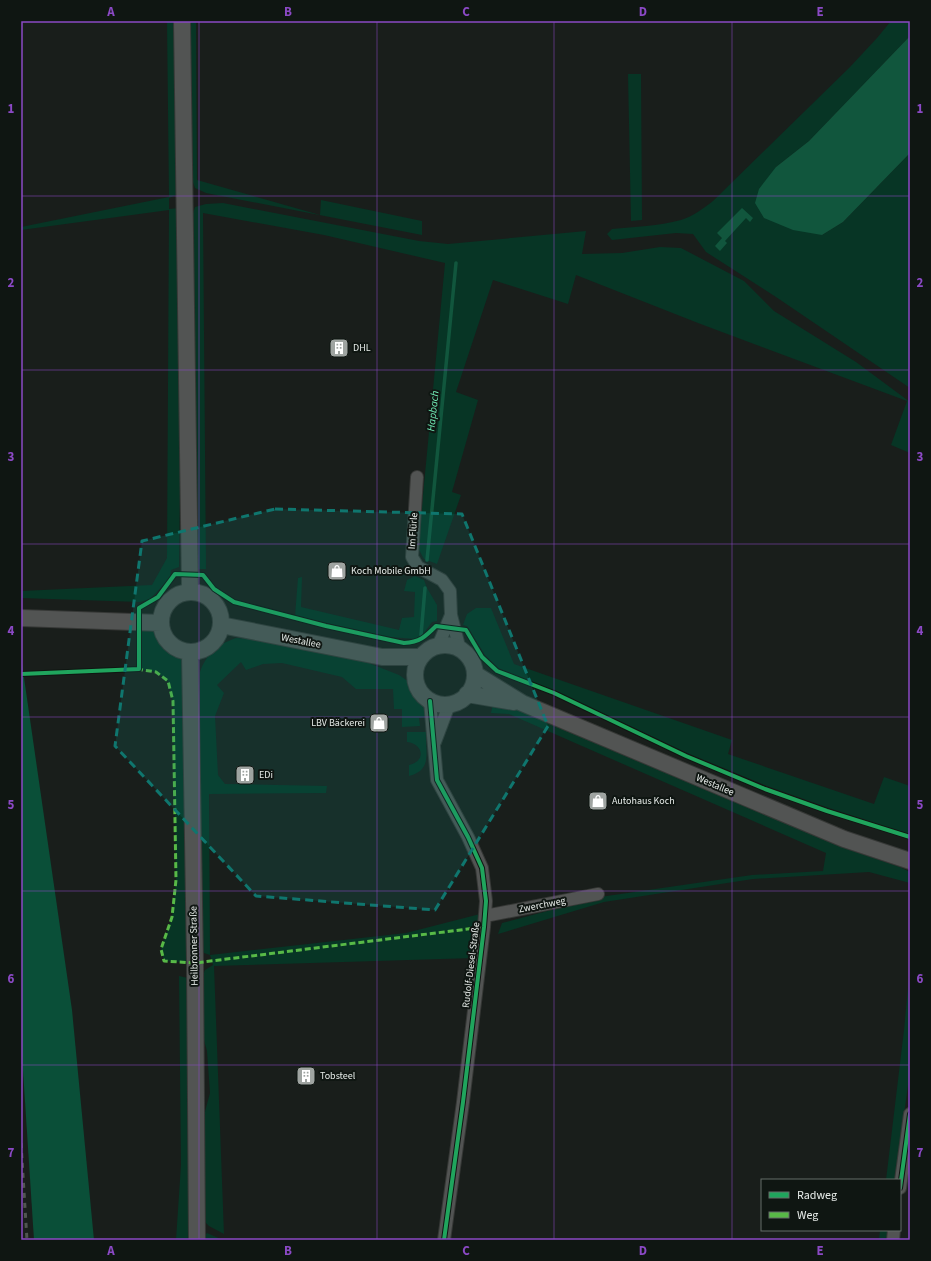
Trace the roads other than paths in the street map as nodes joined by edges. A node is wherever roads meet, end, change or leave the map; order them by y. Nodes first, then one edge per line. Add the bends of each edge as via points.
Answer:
1 (182, 21) edge
2 (417, 477) dead end
3 (190, 592) junction
4 (451, 615) junction
5 (21, 618) edge
6 (161, 623) junction
7 (221, 625) junction
8 (438, 646) junction
9 (460, 650) junction
10 (190, 652) junction
11 (382, 657) junction
12 (421, 657) junction
13 (475, 674) junction
14 (415, 678) junction
15 (468, 694) junction
16 (430, 701) junction
17 (522, 703) junction
18 (449, 705) junction
19 (434, 745) junction
20 (910, 861) edge
21 (598, 894) dead end
22 (485, 916) junction
23 (910, 1114) edge
24 (901, 1181) edge
25 (197, 1240) edge
26 (444, 1240) edge

1 - 3 main road
2 - 4 street, Im Flürle via 412,557 418,567 442,580 450,591
3 - 6 main road via 179,595 169,602 163,611
3 - 7 main road via 202,594 212,602 219,612
4 - 8 street, Im Flürle
4 - 9 street, Im Flürle
5 - 6 main road
6 - 10 main road via 169,643
7 - 10 main road via 218,635 211,644 201,650
7 - 11 main road, Westallee
8 - 9 main road via 451,646
8 - 12 main road
9 - 13 main road via 473,664
10 - 25 main road, Heilbronner Straße
11 - 12 main road, Westallee
11 - 14 main road, Westallee
12 - 14 main road
13 - 15 main road via 474,683
13 - 17 main road, Westallee
14 - 16 main road via 419,691
15 - 17 main road, Westallee
15 - 18 main road via 458,703
16 - 18 main road
16 - 19 street, Rudolf-Diesel-Straße
17 - 20 main road, Westallee via 844,839
18 - 19 street, Rudolf-Diesel-Straße
19 - 22 street, Rudolf-Diesel-Straße via 437,780 482,868
21 - 22 street, Zwerchweg
22 - 26 street, Rudolf-Diesel-Straße
23 - 24 street

